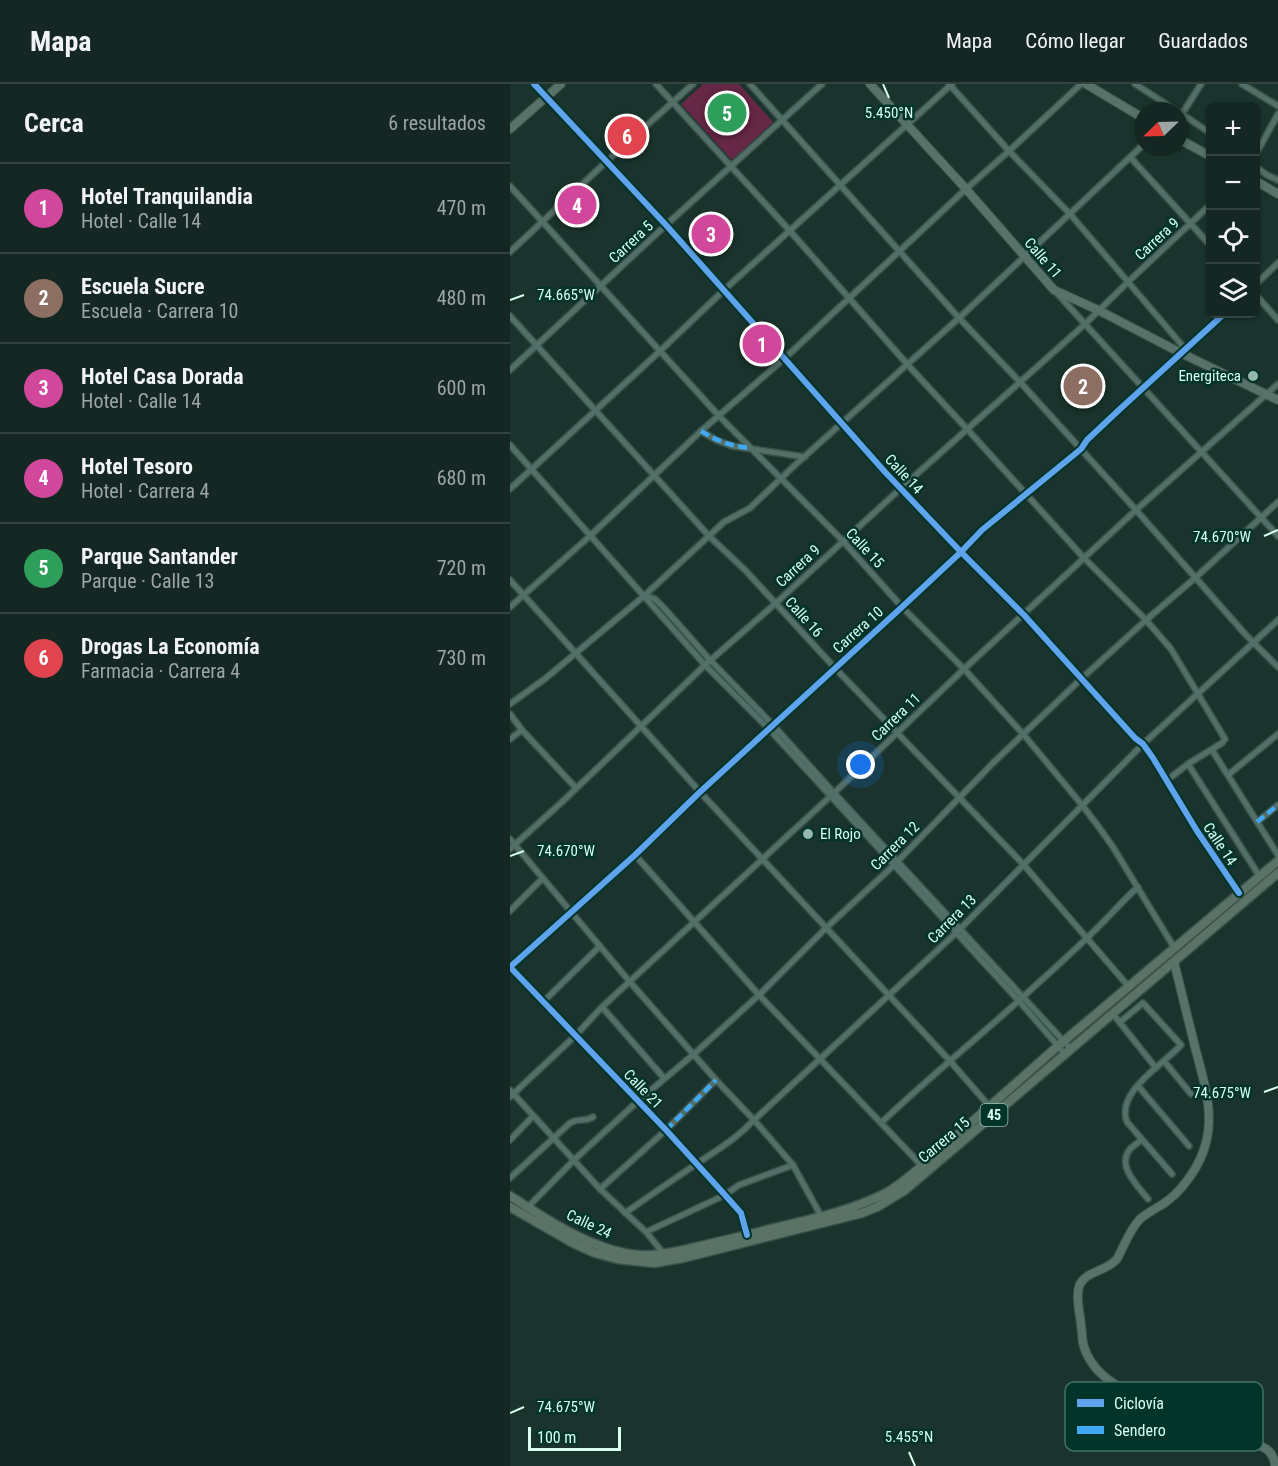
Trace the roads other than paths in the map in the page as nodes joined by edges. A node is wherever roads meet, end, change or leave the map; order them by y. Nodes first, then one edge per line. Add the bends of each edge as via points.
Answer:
1 (534, 84) edge
2 (561, 84) edge
3 (656, 84) edge
4 (693, 84) edge
5 (750, 84) edge
6 (822, 84) edge
7 (870, 84) edge
8 (1081, 84) edge
9 (1086, 84) edge
10 (1135, 84) edge
11 (1201, 84) edge
12 (1242, 84) edge
13 (951, 85) edge
14 (546, 97) junction
15 (673, 102) junction
16 (1163, 102) edge
17 (1187, 102) edge
18 (1278, 106) edge
19 (1134, 113) edge
20 (1278, 114) edge
21 (1188, 118) edge
22 (783, 120) junction
23 (907, 125) junction
24 (510, 129) edge
25 (1206, 130) edge
26 (1188, 144) edge
27 (1260, 147) edge
28 (1009, 151) junction
29 (1134, 154) edge
30 (1206, 154) edge
31 (1131, 157) junction
32 (606, 162) junction
33 (731, 167) junction
34 (1260, 170) edge
35 (1278, 180) edge
36 (1260, 183) edge
37 (841, 185) junction
38 (510, 186) edge
39 (966, 189) junction
40 (1278, 194) edge
41 (1206, 209) edge
42 (1070, 214) junction
43 (543, 222) junction
44 (1191, 224) junction
45 (666, 225) junction
46 (790, 231) junction
47 (1206, 241) edge
48 (900, 250) junction
49 (510, 252) edge
50 (1024, 256) junction
51 (1278, 263) edge
52 (1260, 280) edge
53 (1128, 282) junction
54 (601, 287) junction
55 (724, 290) junction
56 (1054, 290) junction
57 (849, 299) junction
58 (1260, 300) edge
59 (1098, 310) junction
60 (510, 316) edge
61 (959, 318) junction
62 (1220, 318) edge
63 (1278, 320) edge
64 (1084, 324) junction
65 (537, 345) junction
66 (1183, 351) junction
67 (659, 352) junction
68 (785, 358) junction
69 (907, 364) junction
70 (510, 370) edge
71 (1020, 382) junction
72 (1278, 384) edge
73 (1143, 387) junction
74 (1266, 395) junction
75 (1278, 400) edge
76 (594, 411) junction
77 (719, 416) junction
78 (843, 423) junction
79 (967, 429) junction
80 (700, 431) junction
81 (510, 445) edge
82 (750, 448) junction
83 (1081, 449) junction
84 (1202, 453) junction
85 (805, 457) junction
86 (532, 469) junction
87 (654, 476) junction
88 (782, 479) junction
89 (510, 489) edge
90 (900, 489) junction
91 (1027, 495) junction
92 (1278, 502) edge
93 (1136, 510) junction
94 (1261, 517) junction
95 (590, 536) junction
96 (709, 536) junction
97 (1278, 536) edge
98 (843, 541) junction
99 (961, 552) junction
100 (1084, 558) junction
101 (1195, 578) junction
102 (510, 580) edge
103 (524, 595) junction
104 (644, 596) junction
105 (776, 603) junction
106 (510, 607) edge
107 (902, 607) junction
108 (1024, 615) junction
109 (1146, 620) junction
110 (1278, 620) edge
111 (1254, 642) junction
112 (576, 654) junction
113 (708, 662) junction
114 (1278, 667) edge
115 (835, 668) junction
116 (963, 669) junction
117 (1081, 679) junction
118 (1197, 693) junction
119 (510, 704) edge
120 (510, 714) edge
121 (640, 726) junction
122 (771, 727) junction
123 (522, 730) junction
124 (898, 733) junction
125 (1278, 734) edge
126 (1024, 735) junction
127 (510, 739) edge
128 (1143, 744) junction
129 (1212, 750) junction
130 (1188, 764) junction
131 (1228, 775) junction
132 (1166, 782) junction
133 (576, 788) junction
134 (700, 792) junction
135 (832, 795) junction
136 (960, 798) junction
137 (1082, 805) junction
138 (1278, 805) edge
139 (1257, 822) junction
140 (510, 839) edge
141 (512, 847) edge
142 (635, 855) junction
143 (1278, 855) edge
144 (763, 859) junction
145 (1278, 861) edge
146 (896, 864) junction
147 (1023, 864) junction
148 (1278, 873) edge
149 (1260, 877) junction
150 (543, 878) junction
151 (1138, 887) junction
152 (1239, 893) junction
153 (510, 911) edge
154 (571, 912) junction
155 (694, 923) junction
156 (826, 928) junction
157 (958, 931) junction
158 (1087, 938) junction
159 (600, 946) junction
160 (1175, 949) junction
161 (1174, 962) junction
162 (510, 967) edge
163 (630, 982) junction
164 (1129, 987) junction
165 (759, 995) junction
166 (889, 995) junction
167 (1021, 999) junction
168 (543, 1002) junction
169 (602, 1007) junction
170 (1113, 1014) junction
171 (1120, 1022) junction
172 (575, 1036) junction
173 (1061, 1044) junction
174 (1068, 1052) junction
175 (694, 1054) junction
176 (820, 1058) junction
177 (950, 1060) junction
178 (1164, 1061) junction
179 (1156, 1068) junction
180 (664, 1078) junction
181 (716, 1080) junction
182 (1138, 1086) junction
183 (511, 1094) edge
184 (1191, 1094) dead end
185 (638, 1101) junction
186 (990, 1107) junction
187 (533, 1116) junction
188 (593, 1117) dead end
189 (754, 1120) junction
190 (881, 1123) junction
191 (666, 1130) junction
192 (554, 1137) junction
193 (510, 1140) edge
194 (1141, 1140) junction
195 (1189, 1146) dead end
196 (574, 1160) junction
197 (697, 1164) junction
198 (794, 1165) junction
199 (922, 1166) junction
200 (1172, 1174) dead end
201 (510, 1178) edge
202 (600, 1189) junction
203 (725, 1195) junction
204 (510, 1196) edge
205 (1148, 1199) dead end
206 (510, 1207) edge
207 (528, 1207) junction
208 (625, 1213) junction
209 (821, 1216) junction
210 (646, 1232) junction
211 (747, 1235) junction
212 (662, 1259) junction
213 (1113, 1382) edge
214 (1263, 1447) edge
215 (1275, 1466) edge

1 - 14 street, Calle 14
2 - 14 main road
3 - 15 street
4 - 15 street
5 - 22 street
6 - 22 street, Carrera 5
7 - 23 main road, Calle 11
8 - 28 street
9 - 19 main road
10 - 16 street
11 - 17 street
12 - 18 street
13 - 23 street
13 - 28 street
14 - 24 main road
14 - 32 street, Calle 14
15 - 32 street
15 - 33 street
20 - 27 street
21 - 25 street
22 - 33 street, Carrera 5
22 - 37 street
23 - 37 street
23 - 39 main road, Calle 11
26 - 30 main road
28 - 39 street
28 - 42 street
29 - 31 street
31 - 42 street
31 - 44 street
32 - 43 street
32 - 45 street, Calle 14
33 - 45 street, Carrera 5
33 - 46 street
34 - 35 street
36 - 40 main road
37 - 46 street
37 - 48 street
38 - 43 street, Calle 15
39 - 48 street
39 - 50 main road, Calle 11
41 - 44 street, Carrera 9
42 - 50 street
42 - 53 street
43 - 49 street
43 - 54 street, Calle 15
44 - 47 street
44 - 53 street, Carrera 9
45 - 54 street, Carrera 5
45 - 55 street, Calle 14
46 - 55 street
46 - 57 street
48 - 57 street
48 - 61 street
50 - 56 main road, Calle 11
50 - 61 street
51 - 52 street
53 - 59 street, Carrera 9
53 - 66 street
54 - 65 street, Carrera 5
54 - 67 street, Calle 15
55 - 67 street
55 - 68 street, Calle 14
56 - 59 main road, Calle 11
56 - 64 street
57 - 68 street
57 - 69 street
58 - 63 street
59 - 64 street, Carrera 9
59 - 66 main road, Calle 11
60 - 65 street, Calle 16
61 - 69 street
61 - 71 street
62 - 66 street, Carrera 10
64 - 71 street, Carrera 9
64 - 73 street
65 - 70 street, Carrera 5
65 - 76 street, Calle 16
66 - 73 street, Carrera 10
66 - 74 main road, Calle 11
67 - 76 street
67 - 77 street, Calle 15
68 - 77 street
68 - 78 street, Calle 14
69 - 78 street
69 - 79 street
71 - 79 street, Carrera 9
71 - 83 street
72 - 74 street, Carrera 11
73 - 83 street, Carrera 10
73 - 84 street
74 - 75 main road, Calle 11
74 - 84 street, Carrera 11
76 - 86 street
76 - 87 street, Calle 16
77 - 80 street
77 - 82 street, Calle 15
78 - 85 street
78 - 90 street, Calle 14
79 - 90 street, Carrera 9
79 - 91 street
80 - 82 street via 732,446
80 - 87 street
81 - 86 street
82 - 85 street
82 - 88 street, Calle 15
83 - 91 street, Carrera 10
83 - 93 street
84 - 93 street, Carrera 11
84 - 94 street
85 - 88 street
86 - 89 street
86 - 95 street
87 - 95 street
87 - 96 street, Calle 16
88 - 96 street via 750,508 724,522
88 - 98 street, Calle 15
90 - 98 street, Carrera 9
90 - 99 street, Calle 14
91 - 99 street, Carrera 10
91 - 100 street
92 - 94 street, Carrera 12
93 - 100 street, Carrera 11
93 - 101 street
94 - 97 street
94 - 101 street, Carrera 12
95 - 103 street
95 - 104 street
96 - 104 street
96 - 105 street, Calle 16
98 - 105 street, Carrera 9
98 - 107 street, Calle 15
99 - 107 street, Carrera 10
99 - 108 street, Calle 14
100 - 108 street, Carrera 11
100 - 109 street
101 - 109 street, Carrera 12
101 - 111 street
102 - 103 street
103 - 106 street
103 - 112 street
104 - 112 street
104 - 113 street
105 - 113 street, Carrera 9
105 - 115 street, Calle 16
107 - 115 street, Carrera 10
107 - 116 street, Calle 15
108 - 116 street, Carrera 11
108 - 117 street, Calle 14
109 - 117 street, Carrera 12
109 - 118 street via 1171,650
110 - 111 street, Carrera 13
111 - 114 street
111 - 118 street, Carrera 13
112 - 119 street
112 - 121 street
113 - 121 street, Carrera 9
113 - 122 street
115 - 122 street, Carrera 10
115 - 124 street, Calle 16
116 - 124 street, Carrera 11
116 - 126 street, Calle 15
117 - 126 street, Carrera 12
117 - 128 street, Calle 14
118 - 128 street, Carrera 13
118 - 129 street via 1225,739
120 - 123 street
121 - 133 street, Carrera 9
121 - 134 street
122 - 134 street, Carrera 10
122 - 135 street
123 - 127 street
123 - 133 street
124 - 135 street, Carrera 11
124 - 136 street, Calle 16
125 - 131 street
126 - 136 street, Carrera 12
126 - 137 street, Calle 15
128 - 132 street, Calle 14
128 - 137 street, Carrera 13
129 - 130 street
129 - 131 street
130 - 132 street
130 - 149 street
131 - 139 street
132 - 152 street, Calle 14
133 - 141 street, Carrera 9
134 - 142 street, Carrera 10
134 - 144 street
135 - 144 street, Carrera 11
135 - 146 street
136 - 146 street, Carrera 12
136 - 147 street, Calle 16
137 - 147 street, Carrera 13
137 - 151 street, Calle 15
138 - 139 street
139 - 143 street
140 - 141 street
141 - 150 street
142 - 154 street, Carrera 10
142 - 155 street
144 - 155 street, Carrera 11
144 - 156 street
145 - 149 main road, Carrera 15 / 45
146 - 156 street, Carrera 12
146 - 157 street
147 - 157 street, Carrera 13
147 - 158 street, Calle 16
148 - 161 main road, Carrera 15 / 45
149 - 152 main road, Carrera 15 / 45
150 - 153 street
150 - 154 street
151 - 158 street
151 - 160 street, Calle 15
152 - 160 main road, Carrera 15 / 45
154 - 159 street
154 - 162 street, Carrera 10
155 - 163 street, Carrera 11
155 - 165 street
156 - 165 street, Carrera 12
156 - 166 street
157 - 166 street, Carrera 13
157 - 167 street
158 - 164 street, Calle 16
158 - 167 street
159 - 163 street
159 - 168 street
160 - 164 main road, Carrera 15 / 45
161 - 170 main road, Carrera 15 / 45
161 - 213 main road via 1208,1098 1208,1136 1194,1172 1179,1190 1135,1224 1113,1264 1080,1284 1083,1344 1098,1370
162 - 168 street, Calle 21
163 - 169 street, Carrera 11
163 - 175 street
164 - 173 main road, Carrera 15 / 45
165 - 175 street, Carrera 12
165 - 176 street
166 - 176 street, Carrera 13
166 - 177 street
167 - 173 street
167 - 177 street
168 - 172 street, Calle 21
169 - 172 street, Carrera 11
169 - 180 street
170 - 171 street
170 - 174 main road, Carrera 15 / 45
171 - 178 street via 1143,1002 1181,1045
171 - 179 street
172 - 183 street, Carrera 11
172 - 185 street, Calle 21
173 - 174 street
173 - 186 main road, Carrera 15 / 45
174 - 212 main road, Carrera 15 / 45 via 905,1190 877,1207 683,1258
175 - 180 street, Carrera 12
175 - 181 street
176 - 189 street, Carrera 13
176 - 190 street
177 - 186 street
177 - 190 street
178 - 179 street
178 - 184 street
179 - 182 street
180 - 185 street, Carrera 12
181 - 189 street
181 - 191 street
182 - 194 street via 1128,1096 1124,1115
182 - 195 street
183 - 187 street
185 - 191 street, Calle 21
185 - 196 street, Carrera 12
186 - 199 main road, Carrera 15 / 45
187 - 192 street
187 - 193 street
188 - 192 street via 575,1120
189 - 197 street, Carrera 13 via 741,1134
189 - 198 street
190 - 199 street
191 - 197 street, Calle 21
191 - 202 street
192 - 196 street
192 - 201 street
194 - 200 street
194 - 205 street via 1129,1150 1126,1168
196 - 202 street
196 - 207 street, Carrera 12
197 - 203 street, Calle 21
197 - 208 street, Carrera 13
198 - 203 street via 739,1185
198 - 209 street
199 - 209 main road, Carrera 15 / 45 via 887,1192
202 - 208 street
203 - 210 street
203 - 211 street, Calle 21 via 741,1213
204 - 207 main road, Calle 24 / 45
206 - 212 main road, Calle 24 / 45 via 595,1253 646,1263
207 - 212 main road, Calle 24 / 45 via 594,1245
208 - 210 street
209 - 211 main road, Carrera 15 / 45
210 - 212 street
211 - 212 main road, Carrera 15 / 45
214 - 215 main road via 1273,1456

